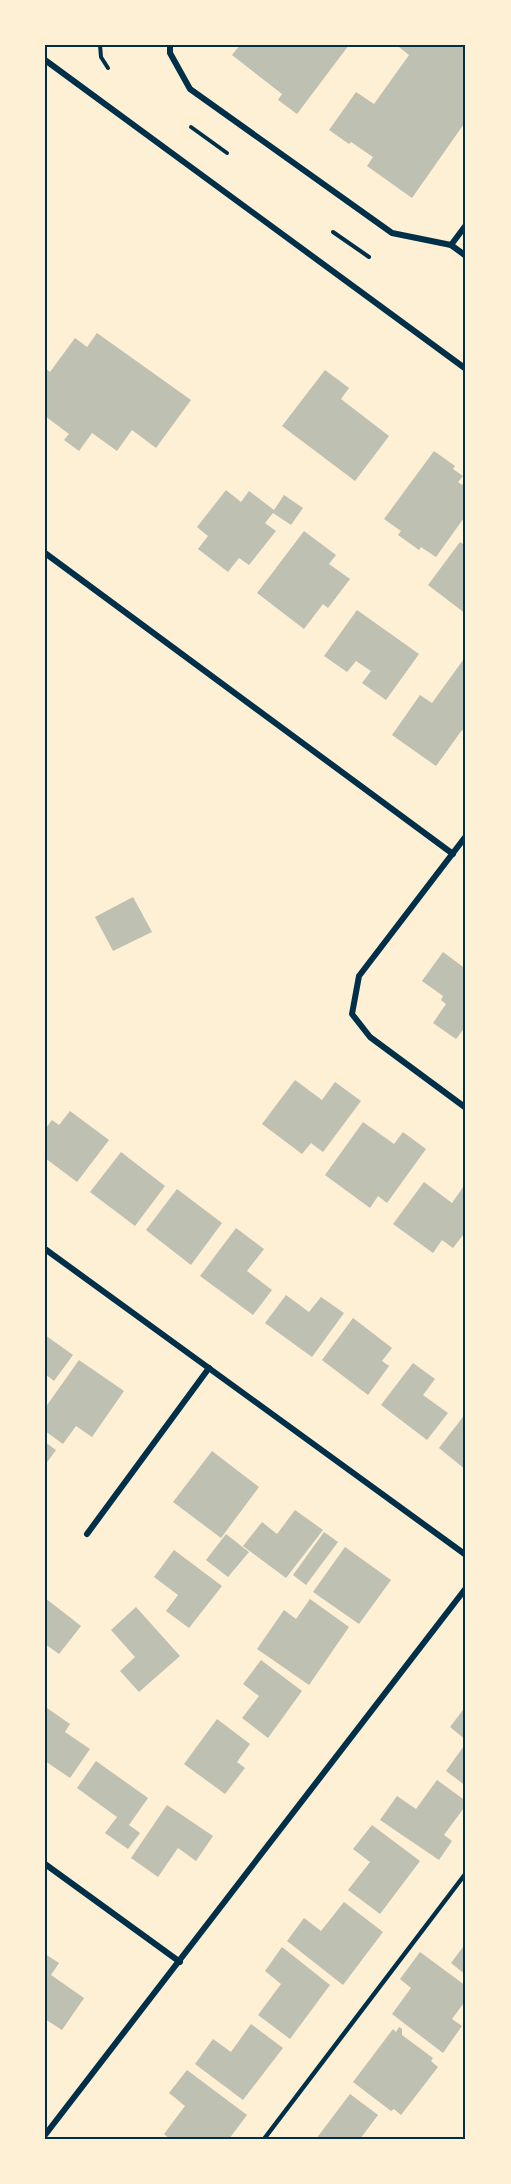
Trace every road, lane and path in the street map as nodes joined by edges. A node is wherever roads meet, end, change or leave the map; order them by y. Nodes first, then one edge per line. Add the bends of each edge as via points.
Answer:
1 (100, 45) edge
2 (171, 45) edge
3 (45, 60) edge
4 (108, 68) dead end
5 (191, 127) dead end
6 (227, 153) dead end
7 (466, 225) edge
8 (333, 232) dead end
9 (451, 245) junction
10 (466, 256) edge
11 (369, 257) dead end
12 (466, 369) edge
13 (45, 553) edge
14 (466, 836) edge
15 (453, 854) junction
16 (466, 1108) edge
17 (45, 1249) edge
18 (209, 1368) junction
19 (87, 1534) dead end
20 (466, 1555) edge
21 (466, 1588) edge
22 (45, 1864) edge
23 (466, 1873) edge
24 (180, 1962) junction
25 (45, 2135) edge
26 (264, 2139) edge

1 - 4 path
2 - 9 street via 170,53 190,89 392,233
3 - 12 street
5 - 6 path
7 - 9 street
8 - 11 path
9 - 10 street
13 - 15 street
14 - 15 street
15 - 16 street via 359,976 352,1014 370,1037
17 - 18 street
18 - 19 street
18 - 20 street
21 - 24 street
22 - 24 street
23 - 26 lane
24 - 25 street

